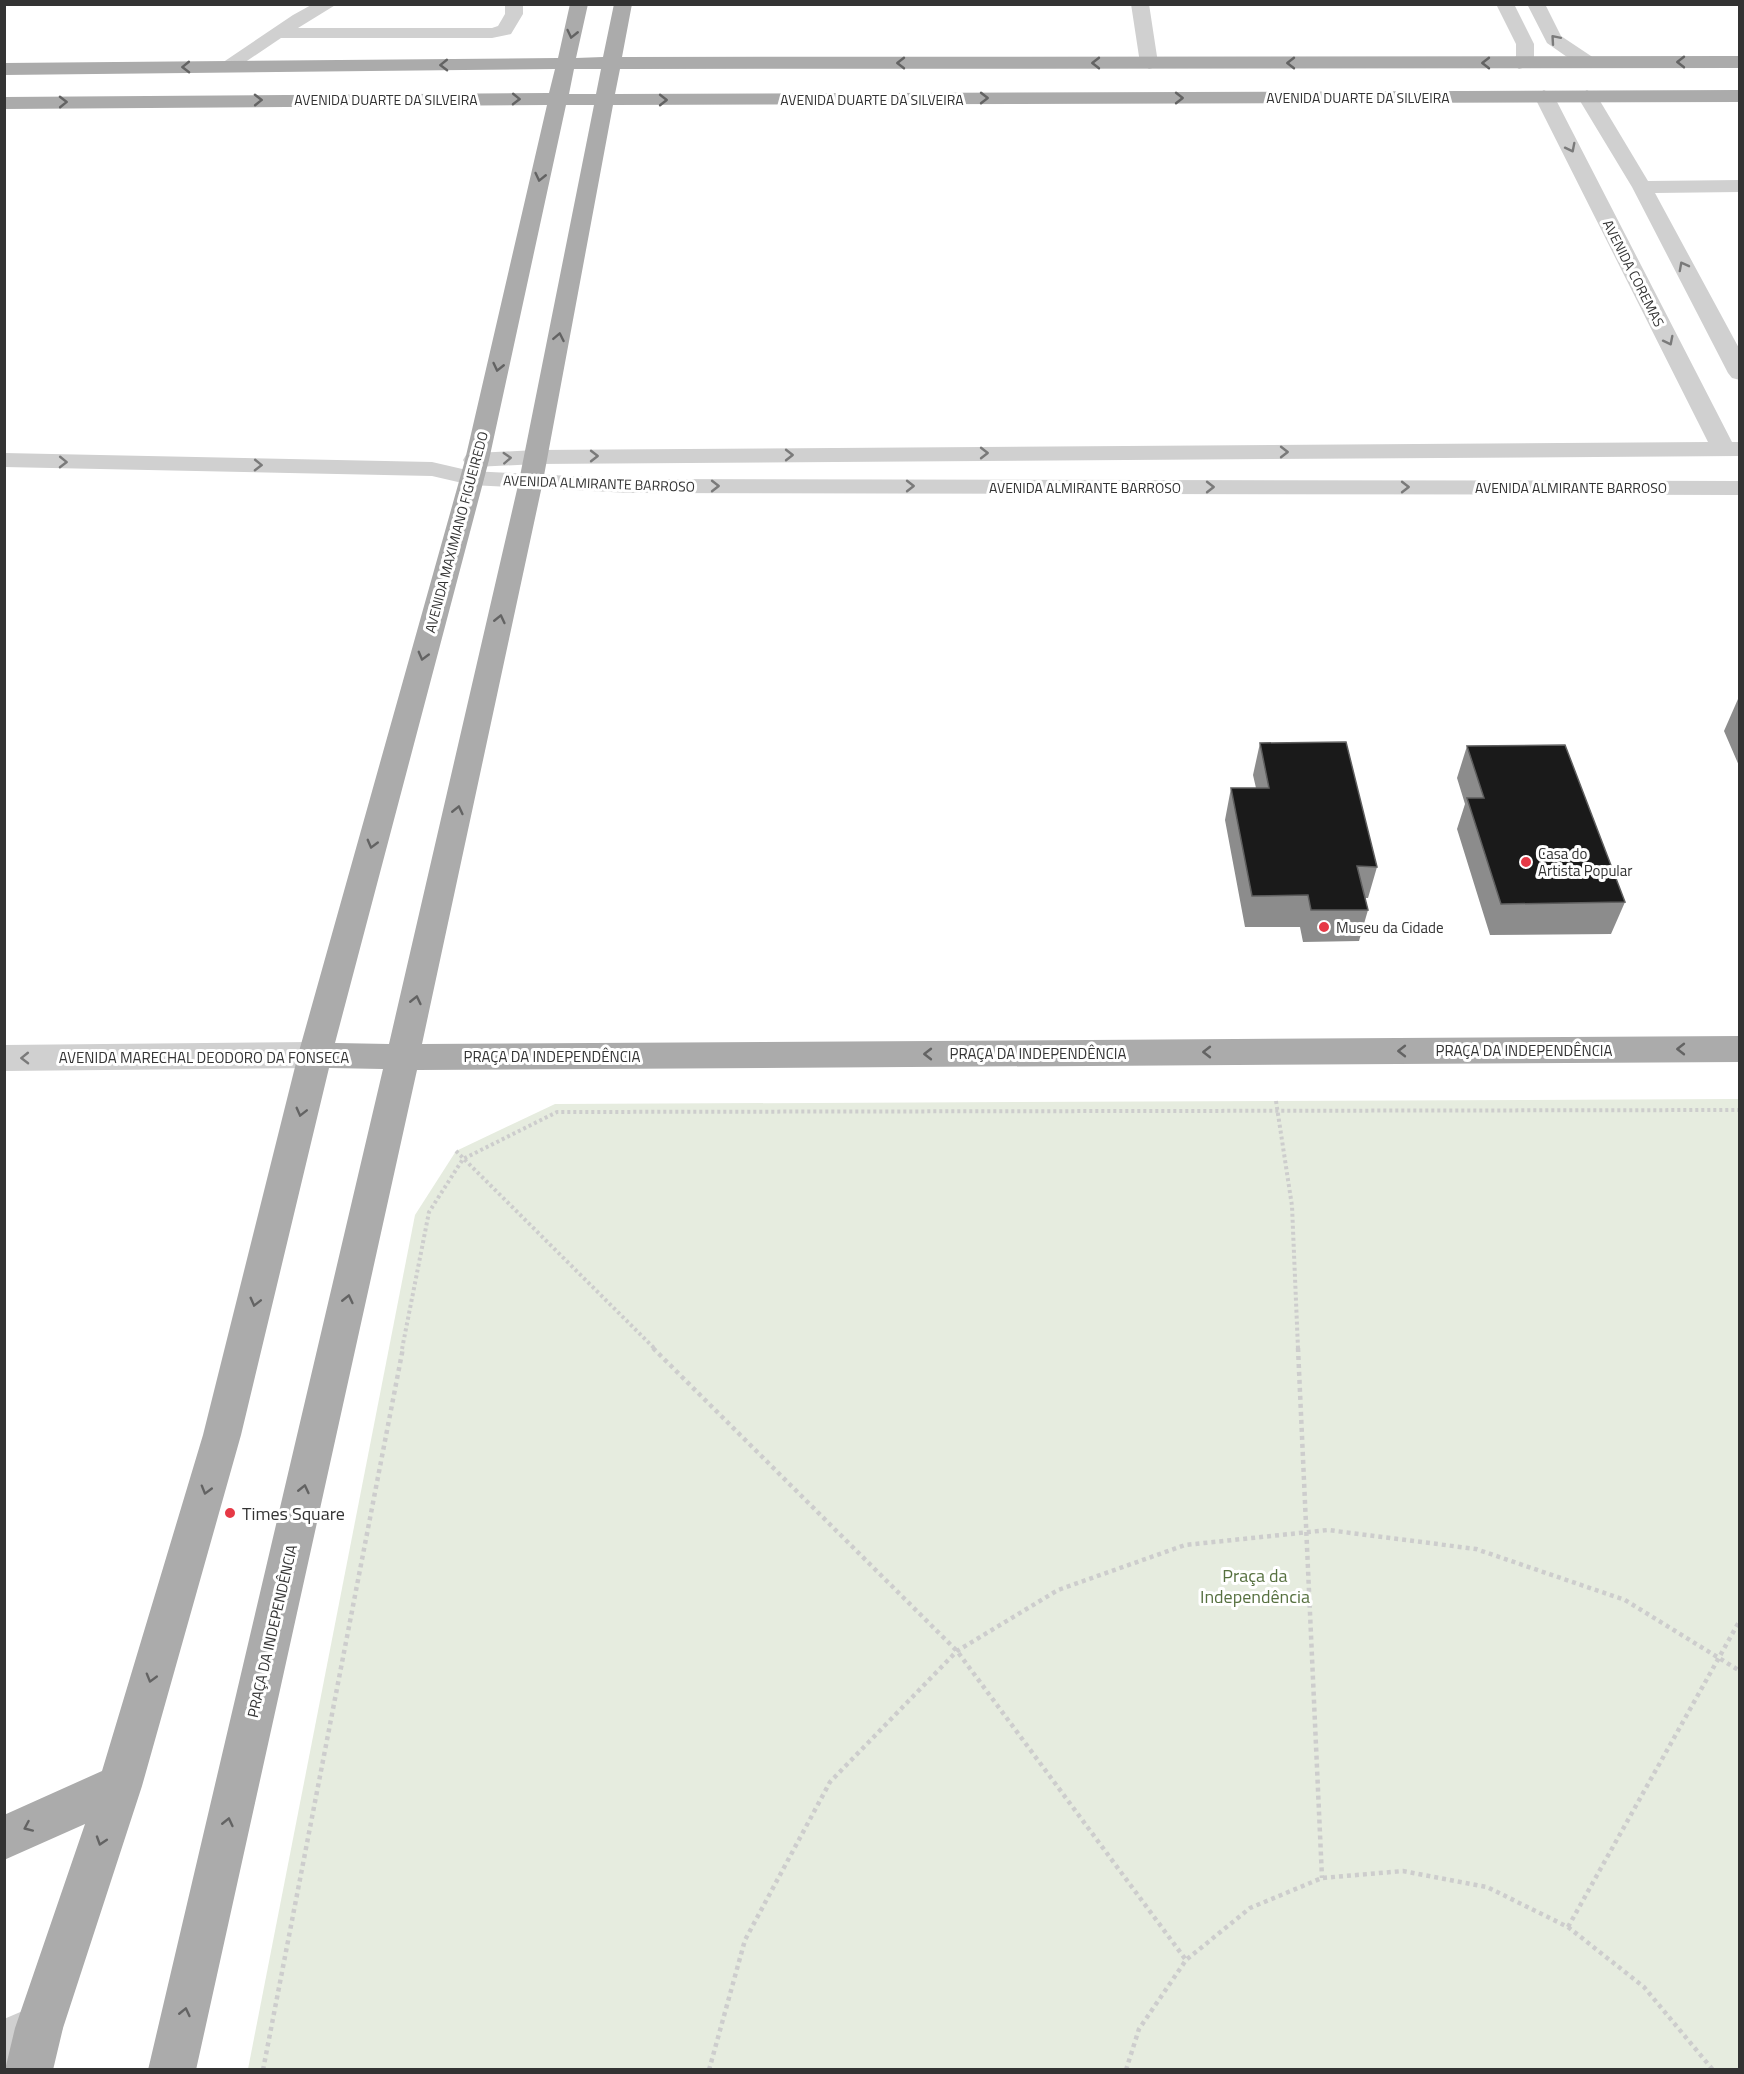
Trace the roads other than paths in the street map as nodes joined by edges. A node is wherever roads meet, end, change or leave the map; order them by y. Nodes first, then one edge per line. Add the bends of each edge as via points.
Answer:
1 (328, 4) edge
2 (514, 4) edge
3 (579, 4) edge
4 (623, 4) edge
5 (1140, 4) edge
6 (1504, 4) edge
7 (1536, 4) edge
8 (278, 33) junction
9 (1587, 62) junction
10 (1740, 62) edge
11 (610, 63) junction
12 (1149, 63) junction
13 (1519, 63) junction
14 (566, 64) junction
15 (225, 67) junction
16 (4, 69) edge
17 (1544, 96) junction
18 (1587, 96) junction
19 (1740, 96) edge
20 (557, 99) junction
21 (604, 100) junction
22 (6, 105) edge
23 (1740, 186) edge
24 (1642, 188) junction
25 (1740, 373) edge
26 (1732, 449) edge
27 (4, 460) edge
28 (474, 469) junction
29 (533, 469) junction
30 (1740, 488) edge
31 (1740, 1049) edge
32 (315, 1055) junction
33 (403, 1057) junction
34 (4, 1058) edge
35 (120, 1786) junction
36 (4, 1838) edge
37 (24, 2047) edge
38 (172, 2070) edge

1 - 8 street
2 - 8 street via 514,14 505,30 492,33
3 -> 14 main road, AVENIDA MAXIMIANO FIGUEIREDO
4 - 11 main road
5 - 12 street
6 - 13 street via 1526,44 1525,58
9 -> 7 street via 1553,39
8 - 15 street
10 -> 9 main road
9 - 13 main road
12 -> 11 main road
11 - 14 main road
11 - 21 main road
13 -> 12 main road
14 -> 15 main road
14 - 20 main road, AVENIDA MAXIMIANO FIGUEIREDO
15 -> 16 main road
17 - 18 main road, AVENIDA DUARTE DA SILVEIRA
21 -> 17 main road, AVENIDA DUARTE DA SILVEIRA
17 -> 26 street, AVENIDA COREMAS
18 - 19 main road, AVENIDA DUARTE DA SILVEIRA
18 - 24 street
20 - 21 main road, AVENIDA DUARTE DA SILVEIRA
22 -> 20 main road, AVENIDA DUARTE DA SILVEIRA
20 -> 28 main road, AVENIDA MAXIMIANO FIGUEIREDO
29 -> 21 main road
23 - 24 street
25 -> 24 street
29 -> 26 street, AVENIDA ALMIRANTE BARROSO
27 -> 28 street, AVENIDA ALMIRANTE BARROSO
28 -> 29 street, AVENIDA ALMIRANTE BARROSO
28 -> 32 main road, AVENIDA MAXIMIANO FIGUEIREDO
29 -> 30 street, AVENIDA ALMIRANTE BARROSO via 630,486
33 -> 29 main road
31 -> 33 main road, PRAÇA DA INDEPENDÊNCIA
32 - 33 main road, AVENIDA MARECHAL DEODORO DA FONSECA
32 -> 34 street, AVENIDA MARECHAL DEODORO DA FONSECA
32 -> 35 main road via 222,1435
38 -> 33 main road, PRAÇA DA INDEPENDÊNCIA
35 -> 36 main road
35 -> 37 main road

